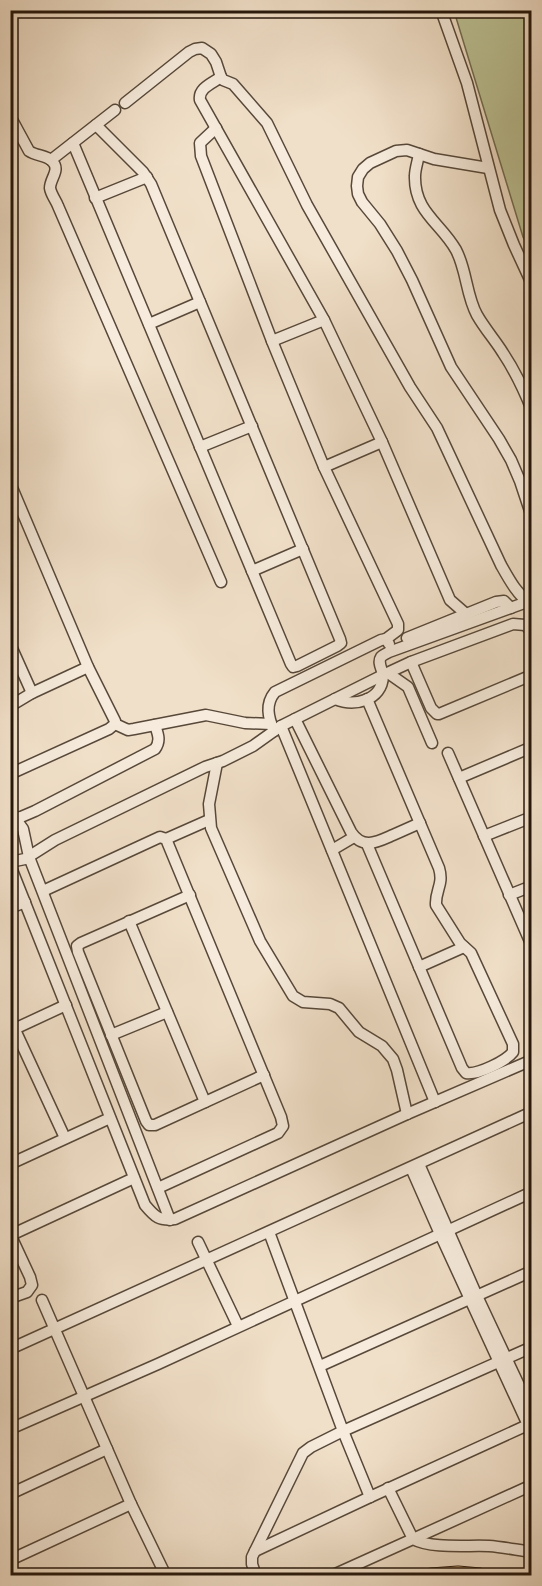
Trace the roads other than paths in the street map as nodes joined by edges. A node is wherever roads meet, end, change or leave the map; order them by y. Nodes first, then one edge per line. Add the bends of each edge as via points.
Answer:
1 (441, 10) edge
2 (221, 77) junction
3 (10, 116) edge
4 (96, 125) junction
5 (216, 128) junction
6 (73, 144) junction
7 (419, 154) junction
8 (51, 160) junction
9 (488, 168) junction
10 (147, 177) junction
11 (95, 198) junction
12 (531, 284) edge
13 (200, 302) junction
14 (324, 320) junction
15 (148, 324) junction
16 (272, 341) junction
17 (531, 411) edge
18 (252, 426) junction
19 (382, 442) junction
20 (200, 447) junction
21 (324, 467) junction
22 (531, 477) edge
23 (520, 481) junction
24 (10, 483) edge
25 (531, 517) edge
26 (303, 549) junction
27 (252, 571) junction
28 (221, 582) dead end
29 (450, 600) junction
30 (529, 604) edge
31 (511, 608) junction
32 (466, 614) junction
33 (448, 622) junction
34 (531, 632) edge
35 (10, 644) edge
36 (389, 645) junction
37 (319, 656) junction
38 (411, 662) junction
39 (88, 667) junction
40 (324, 667) junction
41 (386, 674) junction
42 (531, 675) edge
43 (32, 693) junction
44 (335, 699) junction
45 (367, 699) junction
46 (10, 701) edge
47 (295, 719) junction
48 (115, 724) junction
49 (154, 725) junction
50 (275, 727) junction
51 (432, 743) dead end
52 (531, 747) edge
53 (448, 753) dead end
54 (217, 763) junction
55 (10, 774) edge
56 (459, 778) junction
57 (13, 816) edge
58 (531, 817) edge
59 (209, 820) junction
60 (420, 823) junction
61 (484, 836) junction
62 (354, 837) junction
63 (166, 839) junction
64 (368, 843) junction
65 (332, 850) junction
66 (29, 857) junction
67 (10, 864) edge
68 (531, 886) edge
69 (43, 891) junction
70 (190, 895) junction
71 (509, 895) junction
72 (25, 902) junction
73 (10, 908) edge
74 (129, 921) junction
75 (531, 946) edge
76 (464, 947) junction
77 (419, 967) junction
78 (66, 1005) junction
79 (167, 1012) junction
80 (12, 1026) edge
81 (111, 1035) junction
82 (531, 1060) edge
83 (492, 1071) junction
84 (264, 1075) junction
85 (205, 1102) junction
86 (435, 1102) junction
87 (531, 1112) edge
88 (407, 1114) junction
89 (110, 1118) junction
90 (65, 1138) junction
91 (10, 1164) edge
92 (415, 1166) junction
93 (134, 1178) junction
94 (158, 1188) junction
95 (531, 1192) edge
96 (170, 1220) junction
97 (269, 1232) junction
98 (444, 1232) junction
99 (11, 1235) edge
100 (198, 1242) dead end
101 (206, 1259) junction
102 (531, 1271) edge
103 (10, 1298) edge
104 (474, 1298) junction
105 (42, 1300) dead end
106 (295, 1300) junction
107 (238, 1326) junction
108 (54, 1330) junction
109 (531, 1347) edge
110 (10, 1349) edge
111 (503, 1360) junction
112 (320, 1366) junction
113 (84, 1396) junction
114 (531, 1413) edge
115 (530, 1426) edge
116 (10, 1429) edge
117 (343, 1431) junction
118 (107, 1449) junction
119 (531, 1485) edge
120 (388, 1488) junction
121 (10, 1494) edge
122 (370, 1497) junction
123 (132, 1504) junction
124 (413, 1539) junction
125 (255, 1551) junction
126 (531, 1552) edge
127 (10, 1560) edge
128 (166, 1575) edge
129 (256, 1575) edge
130 (331, 1575) edge
131 (431, 1575) edge
132 (480, 1575) edge

1 - 9 street via 467,83
2 - 4 street via 211,54 202,48 195,49
2 - 5 street via 199,96
2 - 30 street via 233,84 267,123 307,206 437,428 501,566 516,592
3 - 8 street via 29,151
4 - 6 street
4 - 10 street
5 - 14 street
5 - 16 street via 200,143 201,156
6 - 8 street
6 - 11 street
7 - 9 street
7 - 17 street via 415,176 419,202 456,250 472,304 512,368
7 - 23 street via 396,151 370,163 358,177 358,195 397,251 451,367 499,439
8 - 28 street via 56,169 51,193
9 - 12 street via 506,226
10 - 11 street
10 - 13 street
11 - 15 street
13 - 15 street
13 - 18 street
14 - 16 street
14 - 19 street
15 - 20 street
16 - 21 street
18 - 20 street
18 - 26 street
19 - 21 street
19 - 29 street
20 - 27 street
21 - 36 street via 398,624
22 - 23 street
23 - 25 street
24 - 39 street
26 - 27 street
26 - 37 street via 341,641
27 - 37 street via 292,666
29 - 32 street
29 - 33 street
30 - 31 street
31 - 32 street via 501,601
31 - 36 street
32 - 33 street
33 - 36 street
34 - 38 street via 525,625 513,624
35 - 43 street
36 - 40 street via 378,641
36 - 41 street via 380,659
37 - 40 street
38 - 41 street
38 - 42 street via 436,714
39 - 43 street
39 - 48 street
40 - 50 street via 275,692 268,702 268,711
41 - 44 street
41 - 45 street
41 - 51 street via 408,687
43 - 46 street via 12,705
44 - 45 street via 353,703
44 - 47 street
45 - 60 street
47 - 50 street
47 - 62 street
48 - 49 street via 128,730
48 - 55 street
49 - 50 street via 212,715
49 - 57 street via 159,737 155,749 36,811
50 - 54 street via 253,746
50 - 65 street
52 - 56 street
53 - 56 street
54 - 59 street via 208,804
54 - 66 street via 54,840
56 - 61 street
57 - 66 street via 26,836
58 - 61 street
59 - 63 street
59 - 88 street via 260,941 293,996 303,1002 339,1008 359,1032 382,1046 393,1059
60 - 64 street
60 - 76 street via 441,875 436,905
61 - 71 street
62 - 64 street
62 - 65 street
63 - 69 street via 160,837
63 - 70 street
64 - 77 street
65 - 86 street
66 - 67 street
66 - 69 street
67 - 72 street
68 - 71 street
69 - 94 street
70 - 74 street
70 - 84 street
71 - 75 street
72 - 73 street
72 - 78 street
74 - 79 street
74 - 81 street via 77,946
76 - 77 street
76 - 83 street via 471,953 514,1049
77 - 83 street via 462,1068 471,1074
78 - 80 street
78 - 89 street
79 - 81 street
79 - 85 street
80 - 90 street
81 - 85 street via 149,1125
82 - 83 street
83 - 86 street
84 - 85 street
84 - 94 street via 283,1122 281,1130
86 - 88 street
87 - 92 street
88 - 96 street
89 - 90 street
89 - 93 street
90 - 91 street
92 - 97 street
92 - 98 street
93 - 96 street via 152,1214
93 - 99 street
94 - 96 street
95 - 98 street
97 - 101 street
97 - 106 street
98 - 104 street
98 - 106 street
99 - 103 street via 32,1285 27,1292
100 - 101 street
101 - 107 street
101 - 108 street
102 - 104 street
104 - 111 street
104 - 112 street
105 - 108 street
106 - 107 street
106 - 112 street
107 - 113 street
108 - 110 street
108 - 113 street
109 - 111 street
111 - 114 street
111 - 115 street
111 - 117 street
112 - 117 street
113 - 116 street
113 - 118 street
115 - 120 street
117 - 122 street
117 - 125 street via 303,1453
118 - 121 street
118 - 123 street
119 - 124 street
120 - 122 street
120 - 124 street
122 - 125 street
123 - 127 street
123 - 128 street
124 - 126 street via 437,1545 493,1546
124 - 130 street
125 - 129 street via 252,1564
131 - 132 highway

